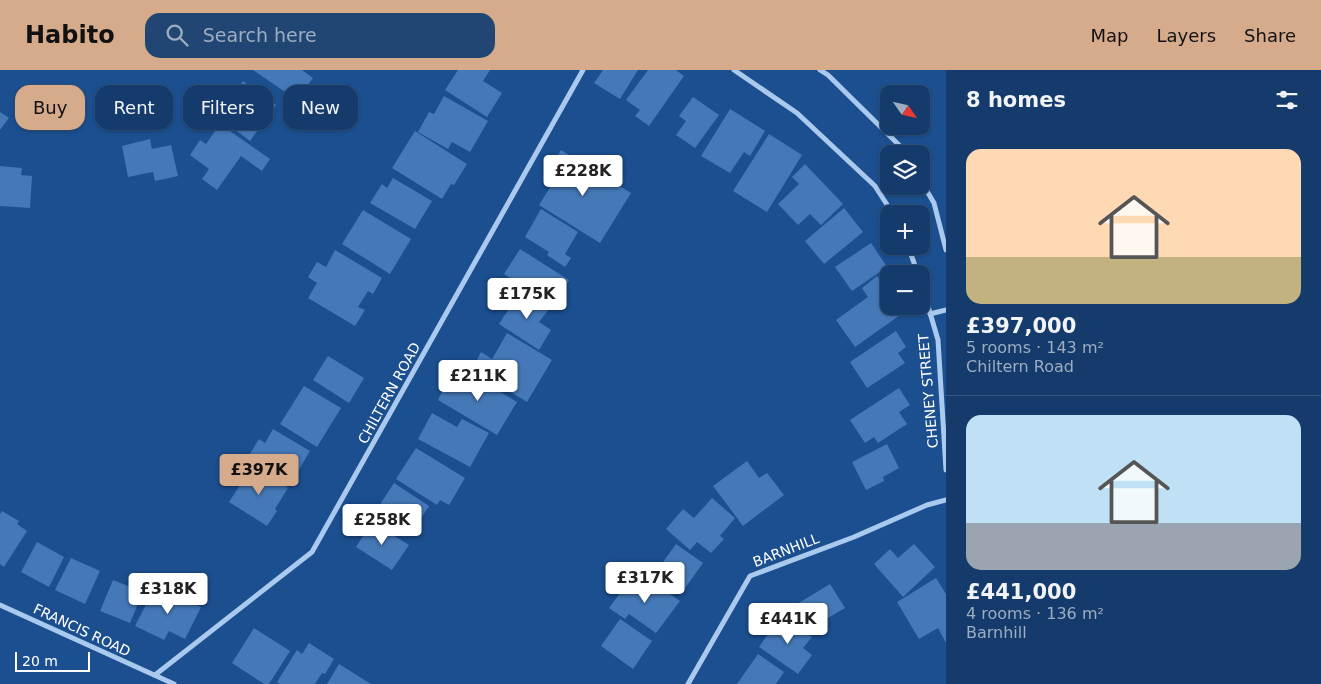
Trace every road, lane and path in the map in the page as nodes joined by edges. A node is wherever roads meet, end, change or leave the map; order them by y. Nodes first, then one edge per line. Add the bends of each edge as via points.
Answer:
1 (583, 70) edge
2 (734, 70) edge
3 (820, 70) edge
4 (899, 145) edge
5 (929, 195) edge
6 (887, 205) edge
7 (946, 250) edge
8 (946, 310) edge
9 (930, 314) joint
10 (946, 470) edge
11 (946, 500) edge
12 (0, 605) edge
13 (155, 675) junction
14 (174, 684) edge
15 (688, 684) edge

1 - 13 street, CHILTERN ROAD via 312,552
2 - 6 street via 797,113 875,186
3 - 4 street
5 - 7 street
8 - 9 street
9 - 10 street, CHENEY STREET via 938,340
11 - 15 street, BARNHILL via 750,576
12 - 13 street, FRANCIS ROAD
13 - 14 street

